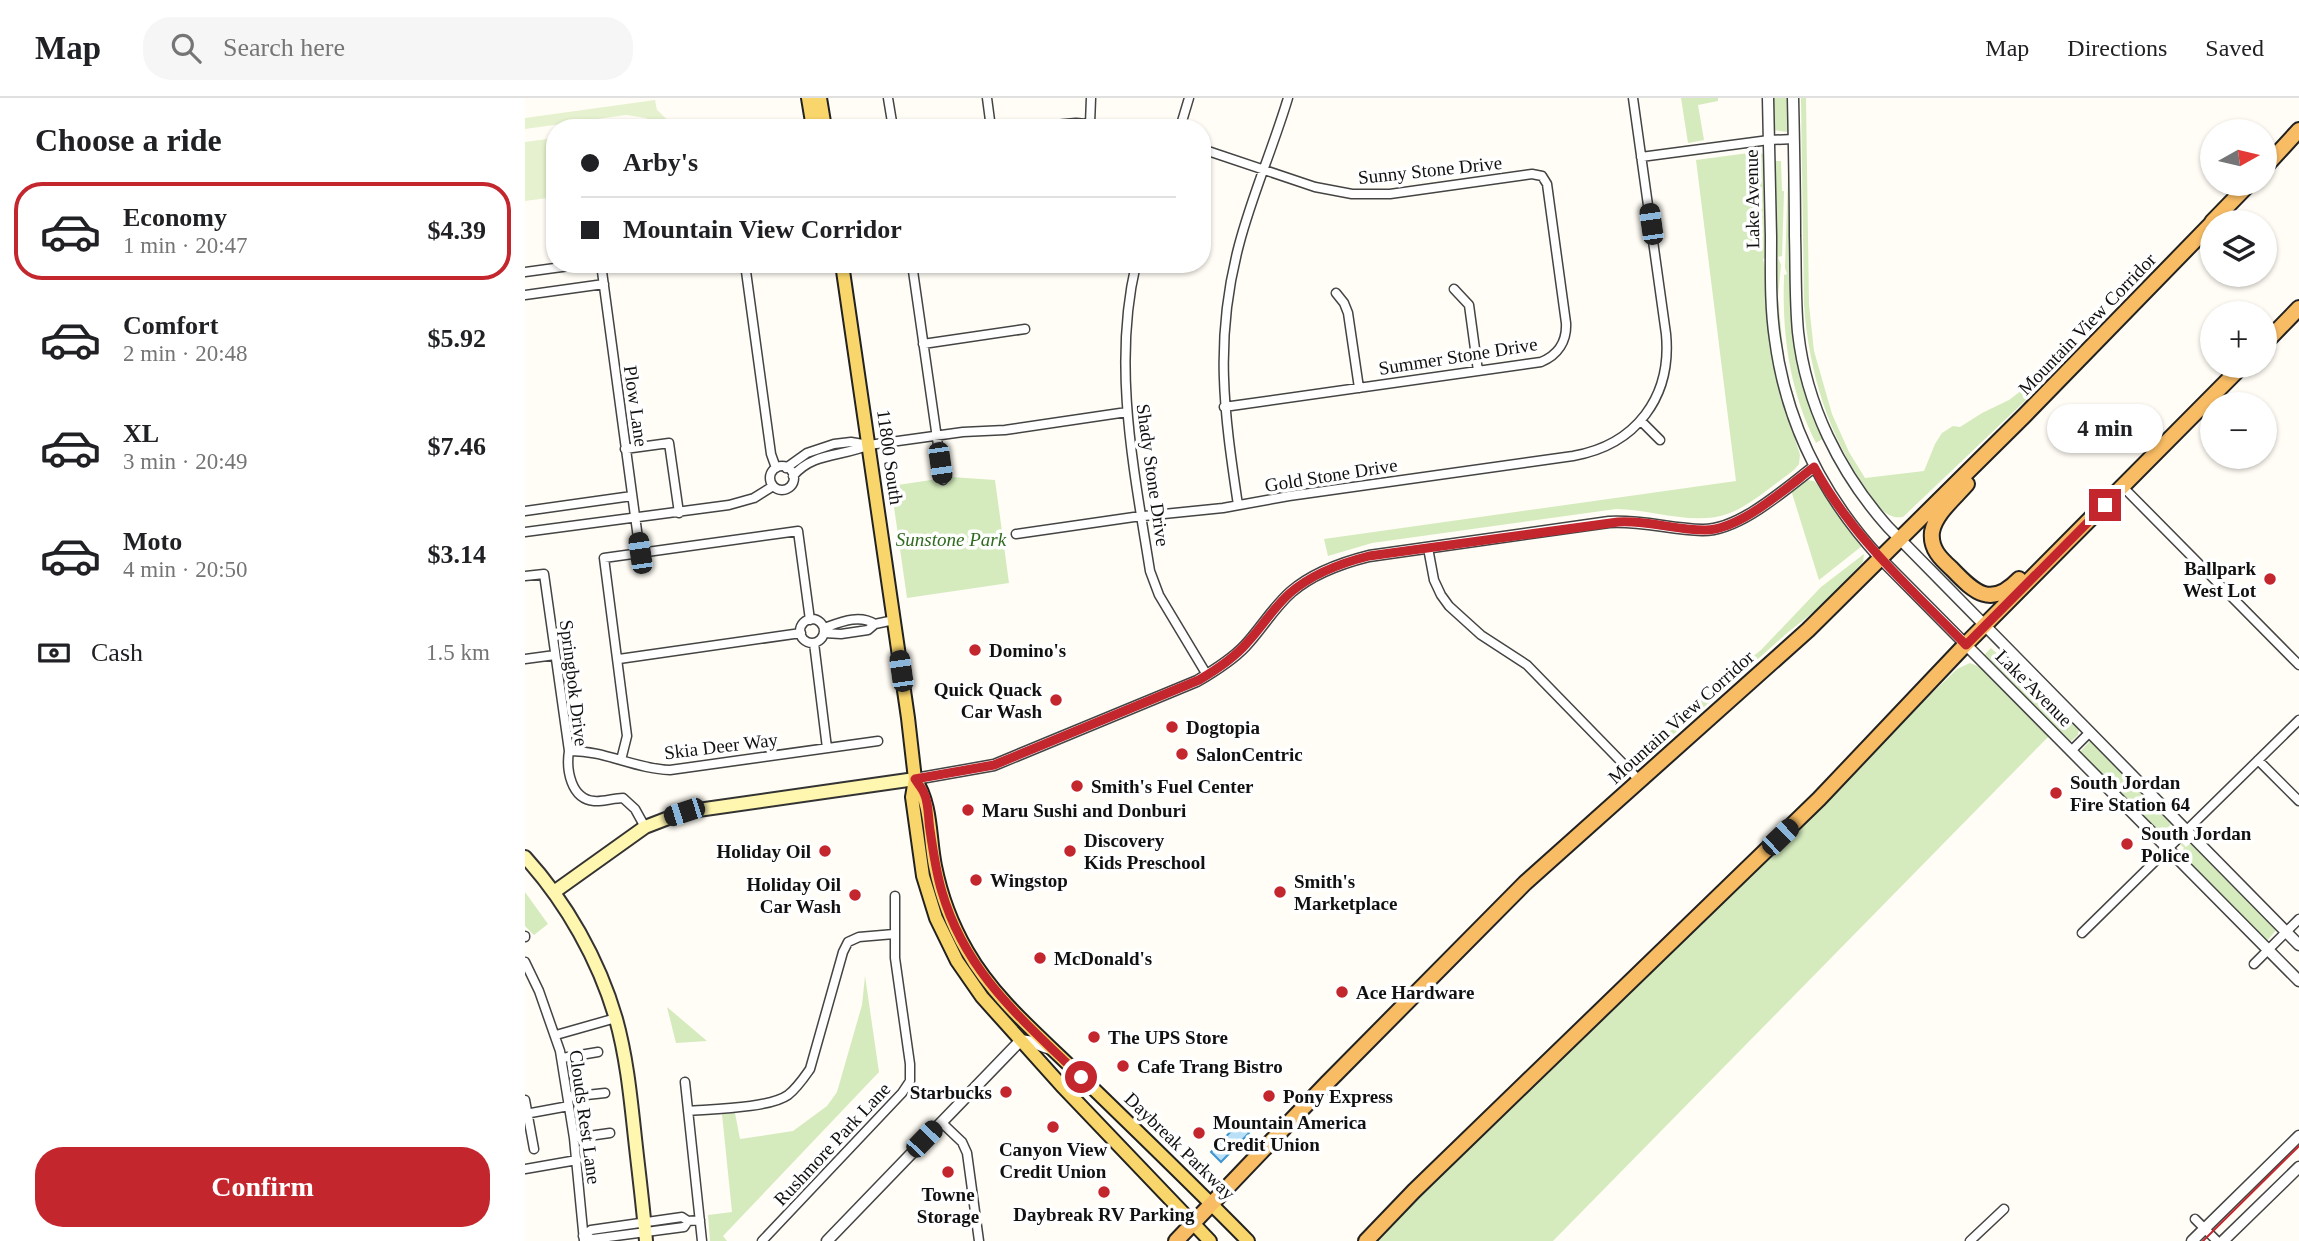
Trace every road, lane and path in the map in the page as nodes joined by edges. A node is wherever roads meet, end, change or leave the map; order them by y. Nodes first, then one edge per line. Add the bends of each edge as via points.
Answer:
1 (808, 98) edge
2 (820, 98) edge
3 (827, 98) edge
4 (888, 98) edge
5 (987, 98) edge
6 (1091, 98) edge
7 (1189, 98) edge
8 (1288, 98) edge
9 (1633, 98) edge
10 (1768, 98) edge
11 (1793, 98) edge
12 (812, 119) edge
13 (824, 119) edge
14 (830, 119) edge
15 (892, 119) edge
16 (990, 119) edge
17 (1090, 119) edge
18 (1181, 119) edge
19 (2299, 130) edge
20 (1794, 139) junction
21 (1769, 140) junction
22 (1211, 152) edge
23 (2277, 154) edge
24 (1641, 157) junction
25 (1263, 170) junction
26 (1542, 176) joint
27 (2237, 196) edge
28 (2224, 210) edge
29 (2200, 234) edge
30 (546, 269) edge
31 (525, 272) edge
32 (602, 273) edge
33 (746, 273) edge
34 (843, 273) edge
35 (913, 273) edge
36 (1135, 273) edge
37 (604, 284) junction
38 (1454, 289) dead end
39 (1336, 293) dead end
40 (525, 295) edge
41 (2299, 308) edge
42 (1025, 329) dead end
43 (2277, 331) edge
44 (923, 344) junction
45 (1478, 371) junction
46 (2230, 378) edge
47 (1359, 388) junction
48 (1224, 407) junction
49 (1128, 412) junction
50 (2024, 416) junction
51 (1641, 421) junction
52 (2186, 422) junction
53 (936, 435) junction
54 (1660, 440) dead end
55 (869, 445) junction
56 (625, 449) junction
57 (1814, 467) junction
58 (776, 468) junction
59 (786, 468) junction
60 (793, 476) junction
61 (943, 480) dead end
62 (773, 486) junction
63 (2123, 487) junction
64 (632, 496) junction
65 (1238, 505) junction
66 (525, 511) edge
67 (679, 513) junction
68 (1142, 517) junction
69 (635, 519) junction
70 (525, 532) edge
71 (1016, 534) dead end
72 (1900, 539) junction
73 (1429, 548) junction
74 (640, 553) junction
75 (1880, 558) junction
76 (525, 576) edge
77 (810, 620) junction
78 (894, 620) junction
79 (1985, 626) junction
80 (824, 631) junction
81 (801, 633) junction
82 (814, 643) junction
83 (1966, 645) junction
84 (555, 655) junction
85 (525, 659) edge
86 (618, 659) junction
87 (2299, 665) edge
88 (1207, 675) junction
89 (2299, 720) edge
90 (2090, 732) junction
91 (878, 741) dead end
92 (827, 748) junction
93 (2072, 750) junction
94 (569, 751) junction
95 (621, 760) junction
96 (2258, 760) junction
97 (915, 779) junction
98 (1640, 781) junction
99 (2299, 801) edge
100 (645, 827) junction
101 (2186, 831) junction
102 (2168, 849) junction
103 (525, 857) edge
104 (554, 892) junction
105 (895, 896) dead end
106 (2299, 919) edge
107 (2286, 932) junction
108 (2083, 933) dead end
109 (894, 934) junction
110 (2299, 945) edge
111 (2269, 950) junction
112 (525, 962) edge
113 (2254, 964) dead end
114 (2299, 981) edge
115 (982, 997) junction
116 (616, 1018) junction
117 (1033, 1031) junction
118 (556, 1035) junction
119 (1021, 1040) junction
120 (1053, 1050) junction
121 (598, 1052) dead end
122 (562, 1058) junction
123 (685, 1082) dead end
124 (605, 1093) dead end
125 (525, 1100) edge
126 (569, 1102) junction
127 (688, 1111) junction
128 (526, 1114) edge
129 (941, 1122) junction
130 (610, 1133) dead end
131 (2299, 1136) edge
132 (574, 1138) junction
133 (534, 1149) dead end
134 (577, 1160) junction
135 (2299, 1167) edge
136 (525, 1169) edge
137 (1212, 1204) junction
138 (2004, 1209) dead end
139 (2195, 1219) dead end
140 (700, 1220) junction
141 (1193, 1224) junction
142 (2205, 1229) junction
143 (645, 1232) edge
144 (583, 1239) edge
145 (702, 1241) edge
146 (762, 1241) edge
147 (827, 1241) edge
148 (979, 1241) edge
149 (1176, 1241) edge
150 (1210, 1241) edge
151 (1248, 1241) edge
152 (1366, 1241) edge
153 (1971, 1241) edge
154 (2192, 1241) edge
155 (2217, 1241) edge
156 (2223, 1241) edge

1 - 12 main road
2 - 13 main road
3 - 14 main road
4 - 15 street
5 - 16 street
6 - 17 street
7 - 18 street
8 - 25 street
9 - 24 street, Gold Stone Drive
10 - 21 street, Lake Avenue
11 - 20 street, Lake Avenue
19 - 23 highway
20 - 21 street
20 - 72 street, Lake Avenue via 1797,311 1807,381 1843,466 1871,508
21 - 24 street
21 - 57 street, Lake Avenue via 1775,339 1788,402
22 - 25 street, Sunny Stone Drive
24 - 51 street, Gold Stone Drive via 1667,355 1661,387
25 - 26 street, Sunny Stone Drive via 1315,187 1365,195
25 - 48 street via 1228,295
26 - 45 street, Summer Stone Drive via 1565,338 1556,352 1541,362
27 - 28 highway, Mountain View Corridor
29 - 50 highway, Mountain View Corridor
30 - 31 street
32 - 37 street, Plow Lane
33 - 58 street
34 - 55 main road, 11800 South
35 - 44 street
36 - 49 street, Shady Stone Drive via 1126,331
37 - 40 street
37 - 56 street, Plow Lane
38 - 45 street via 1469,305
39 - 47 street via 1348,313
41 - 43 highway
42 - 44 street
44 - 53 street
45 - 47 street, Summer Stone Drive
46 - 52 highway
47 - 48 street, Summer Stone Drive
48 - 65 street
49 - 53 street
49 - 68 street, Shady Stone Drive
50 - 52 highway via 1940,515 1933,531 1939,556 1980,594 1997,594 2013,586 2130,467
50 - 72 highway, Mountain View Corridor
51 - 54 street
51 - 65 street, Gold Stone Drive via 1613,443 1584,454
52 - 63 highway
53 - 55 street
53 - 61 street
55 - 59 street via 826,445
55 - 60 street via 812,461
55 - 78 main road, 11800 South
56 - 64 street, Plow Lane
56 - 67 street via 669,443
57 - 73 street via 1744,518 1716,529 1633,521
57 - 75 street, Lake Avenue via 1845,516
58 - 59 street
58 - 62 street via 770,476
59 - 60 street
60 - 62 street via 787,489
62 - 67 street via 747,501
63 - 79 highway
63 - 87 street
64 - 66 street
64 - 69 street, Plow Lane
65 - 68 street, Gold Stone Drive
67 - 69 street
68 - 71 street, Gold Stone Drive
68 - 88 street, Shady Stone Drive via 1154,584
69 - 70 street
69 - 74 street, Plow Lane
72 - 75 highway, Mountain View Corridor
72 - 79 street, Lake Avenue
73 - 88 street via 1344,562 1305,582 1279,604 1245,646
73 - 98 street via 1434,580 1448,606 1527,665
74 - 77 street via 798,531
74 - 86 street via 604,558
75 - 83 street, Lake Avenue
75 - 98 highway, Mountain View Corridor via 1808,630
76 - 84 street, Springbok Drive via 544,574
77 - 80 street via 820,622
77 - 81 street
78 - 80 street via 875,624 866,618 841,621
78 - 97 main road, 11800 South
79 - 83 highway
79 - 90 street, Lake Avenue
80 - 82 street
81 - 82 street
81 - 86 street
82 - 92 street
83 - 93 street, Lake Avenue
83 - 152 highway via 1819,799
84 - 85 street
84 - 94 street, Springbok Drive
86 - 95 street via 627,736
88 - 97 street via 994,765
89 - 96 street
90 - 93 street
90 - 101 street, Lake Avenue
91 - 92 street, Skia Deer Way
92 - 95 street, Skia Deer Way via 670,770
93 - 102 street, Lake Avenue
94 - 95 street, Skia Deer Way
94 - 100 street, Springbok Drive via 569,778 579,795 594,801 622,798
96 - 99 street
96 - 101 street
97 - 100 main road via 703,808
97 - 115 main road via 912,797 927,890 950,948
97 - 117 main road, Daybreak Parkway via 925,795 938,880 958,935 989,985
98 - 137 highway, Mountain View Corridor via 1525,883
100 - 104 main road
101 - 102 street
101 - 107 street, Lake Avenue
102 - 108 street
102 - 111 street, Lake Avenue
103 - 104 main road
104 - 116 main road via 582,939
105 - 109 street, Rushmore Park Lane
106 - 107 street
107 - 110 street, Lake Avenue
107 - 111 street
109 - 127 street via 848,942 810,1069 786,1097
109 - 146 street, Rushmore Park Lane via 910,1081
111 - 113 street
111 - 114 street, Lake Avenue
112 - 118 street, Clouds Rest Lane
115 - 117 main road via 992,1000 1021,1029
115 - 119 main road
116 - 118 street
116 - 143 main road via 627,1065
117 - 120 main road, Daybreak Parkway
118 - 122 street, Clouds Rest Lane
119 - 120 street
119 - 129 street
119 - 141 main road
120 - 137 main road, Daybreak Parkway
121 - 122 street
122 - 126 street, Clouds Rest Lane
123 - 127 street
124 - 126 street
125 - 128 street
126 - 128 street
126 - 132 street, Clouds Rest Lane
127 - 140 street
128 - 133 street
129 - 147 street
129 - 148 street via 967,1153
130 - 132 street
131 - 142 street
132 - 134 street, Clouds Rest Lane
134 - 136 street
134 - 144 street, Clouds Rest Lane
135 - 156 street
137 - 141 highway, Mountain View Corridor
137 - 151 main road, Daybreak Parkway
138 - 153 street
139 - 142 street
140 - 143 street
140 - 145 street
141 - 149 highway, Mountain View Corridor
141 - 150 main road
142 - 154 street
142 - 155 street
143 - 144 street

